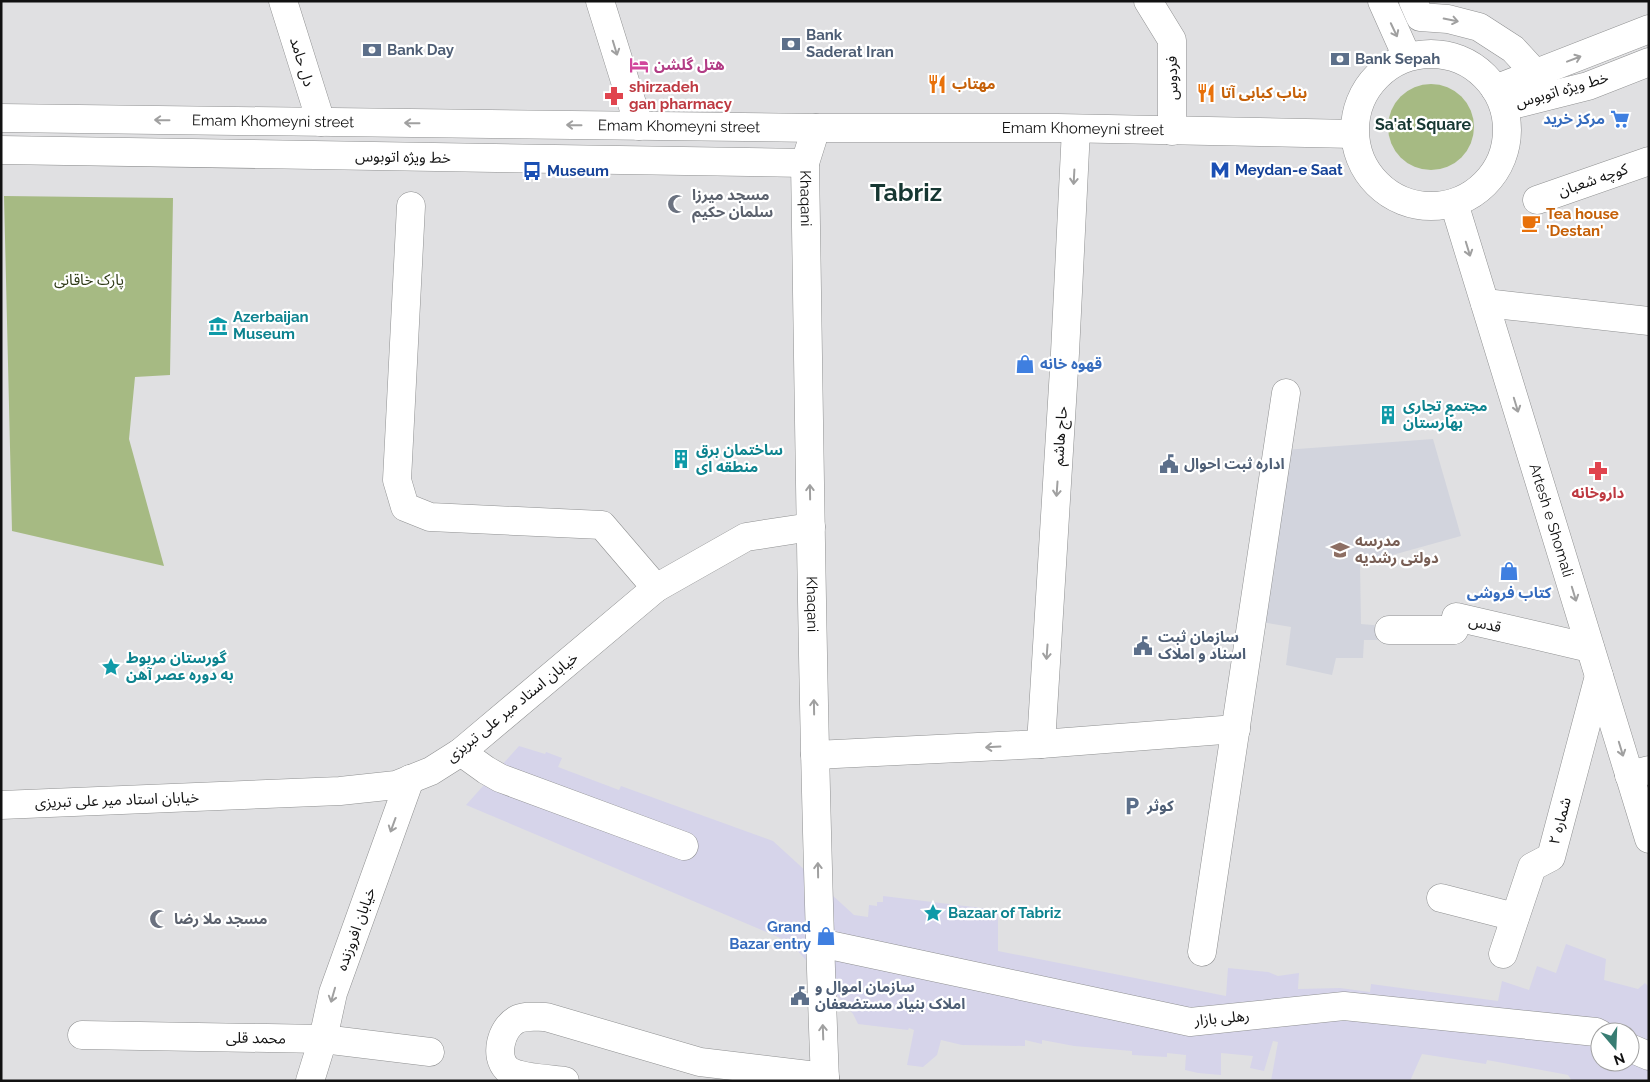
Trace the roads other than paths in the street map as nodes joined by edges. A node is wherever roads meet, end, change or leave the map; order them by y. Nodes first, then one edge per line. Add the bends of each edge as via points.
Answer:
1 (283, 1) edge
2 (600, 1) edge
3 (1148, 1) edge
4 (1382, 1) edge
5 (1413, 1) edge
6 (1649, 29) edge
7 (1408, 58) junction
8 (1649, 62) edge
9 (1536, 74) junction
10 (1500, 98) junction
11 (1, 118) edge
12 (321, 122) junction
13 (639, 126) junction
14 (816, 128) junction
15 (1076, 129) junction
16 (1172, 131) junction
17 (1354, 134) junction
18 (1, 150) edge
19 (1649, 161) edge
20 (805, 163) junction
21 (1537, 200) dead end
22 (1454, 203) junction
23 (411, 206) dead end
24 (1485, 303) junction
25 (1649, 321) edge
26 (1286, 393) dead end
27 (811, 527) junction
28 (656, 588) junction
29 (1388, 630) dead end
30 (1590, 648) junction
31 (1599, 676) junction
32 (1236, 729) junction
33 (1041, 744) junction
34 (462, 752) junction
35 (816, 755) junction
36 (1639, 772) edge
37 (410, 779) junction
38 (1, 805) edge
39 (1649, 839) edge
40 (684, 846) dead end
41 (1441, 898) dead end
42 (1515, 917) junction
43 (820, 943) junction
44 (1202, 952) dead end
45 (1503, 954) dead end
46 (1590, 1031) edge
47 (82, 1035) dead end
48 (323, 1038) junction
49 (430, 1052) dead end
50 (698, 1072) edge
51 (825, 1079) edge
52 (310, 1081) edge
53 (565, 1081) edge

1 - 12 street, دل حامد
2 -> 13 street
3 - 16 street, فردوس via 1172,40
4 -> 7 street
5 -> 9 street via 1420,18 1448,19 1480,27 1513,49
9 -> 6 street
7 - 10 street via 1427,54 1466,62 1482,73
7 - 17 street via 1390,66 1374,79 1356,114
8 - 10 street, خط ویژه اتوبوس via 1588,86
9 - 10 street
10 - 22 street via 1507,126 1506,146 1499,165 1488,181
12 -> 11 street, Emam Khomeyni street
13 -> 12 street, Emam Khomeyni street
13 - 14 street, Emam Khomeyni street
14 - 15 street, Emam Khomeyni street
14 - 20 street, Khaqani
15 - 16 street, Emam Khomeyni street
15 -> 33 street, حاج هاشم
16 - 17 street, Emam Khomeyni street
17 - 22 street via 1366,172 1379,187 1415,205
18 - 20 street, خط ویژه اتوبوس
19 - 21 street, کوچه شعبان
27 -> 20 street, Khaqani
22 -> 24 street, Artesh e Shomali
23 - 28 street via 397,480 405,507 430,517 602,525
24 - 25 street
24 -> 30 street, Artesh e Shomali
26 - 32 street
27 - 28 street, خیابان استاد میر علی تبریزی via 746,537
35 -> 27 street, Khaqani
28 - 34 street, خیابان استاد میر علی تبریزی
29 - 30 street, قدس via 1454,630 1456,617
30 - 31 street, Artesh e Shomali
31 -> 36 street, Artesh e Shomali
31 - 42 street, شماره ۲ via 1551,857 1532,867
32 - 33 street
32 - 44 street
33 -> 35 street
34 - 37 street, خیابان استاد میر علی تبریزی via 431,771
34 - 40 street via 500,778
43 -> 35 street, Khaqani
36 - 39 street, Artesh e Shomali
37 - 38 street, خیابان استاد میر علی تبریزی via 396,785 340,791
37 -> 48 street, خیابان افروزنده via 333,994
41 - 42 street
42 - 45 street, شماره ۲
43 - 46 street, رهلی بازار via 1190,1022 1344,1006
51 -> 43 street, Khaqani
47 - 48 street, محمد قلی
48 - 49 street, محمد قلی
48 - 52 street, خیابان افروزنده
50 - 51 street
50 - 53 street via 546,1017 527,1016 505,1030 500,1046 507,1069

